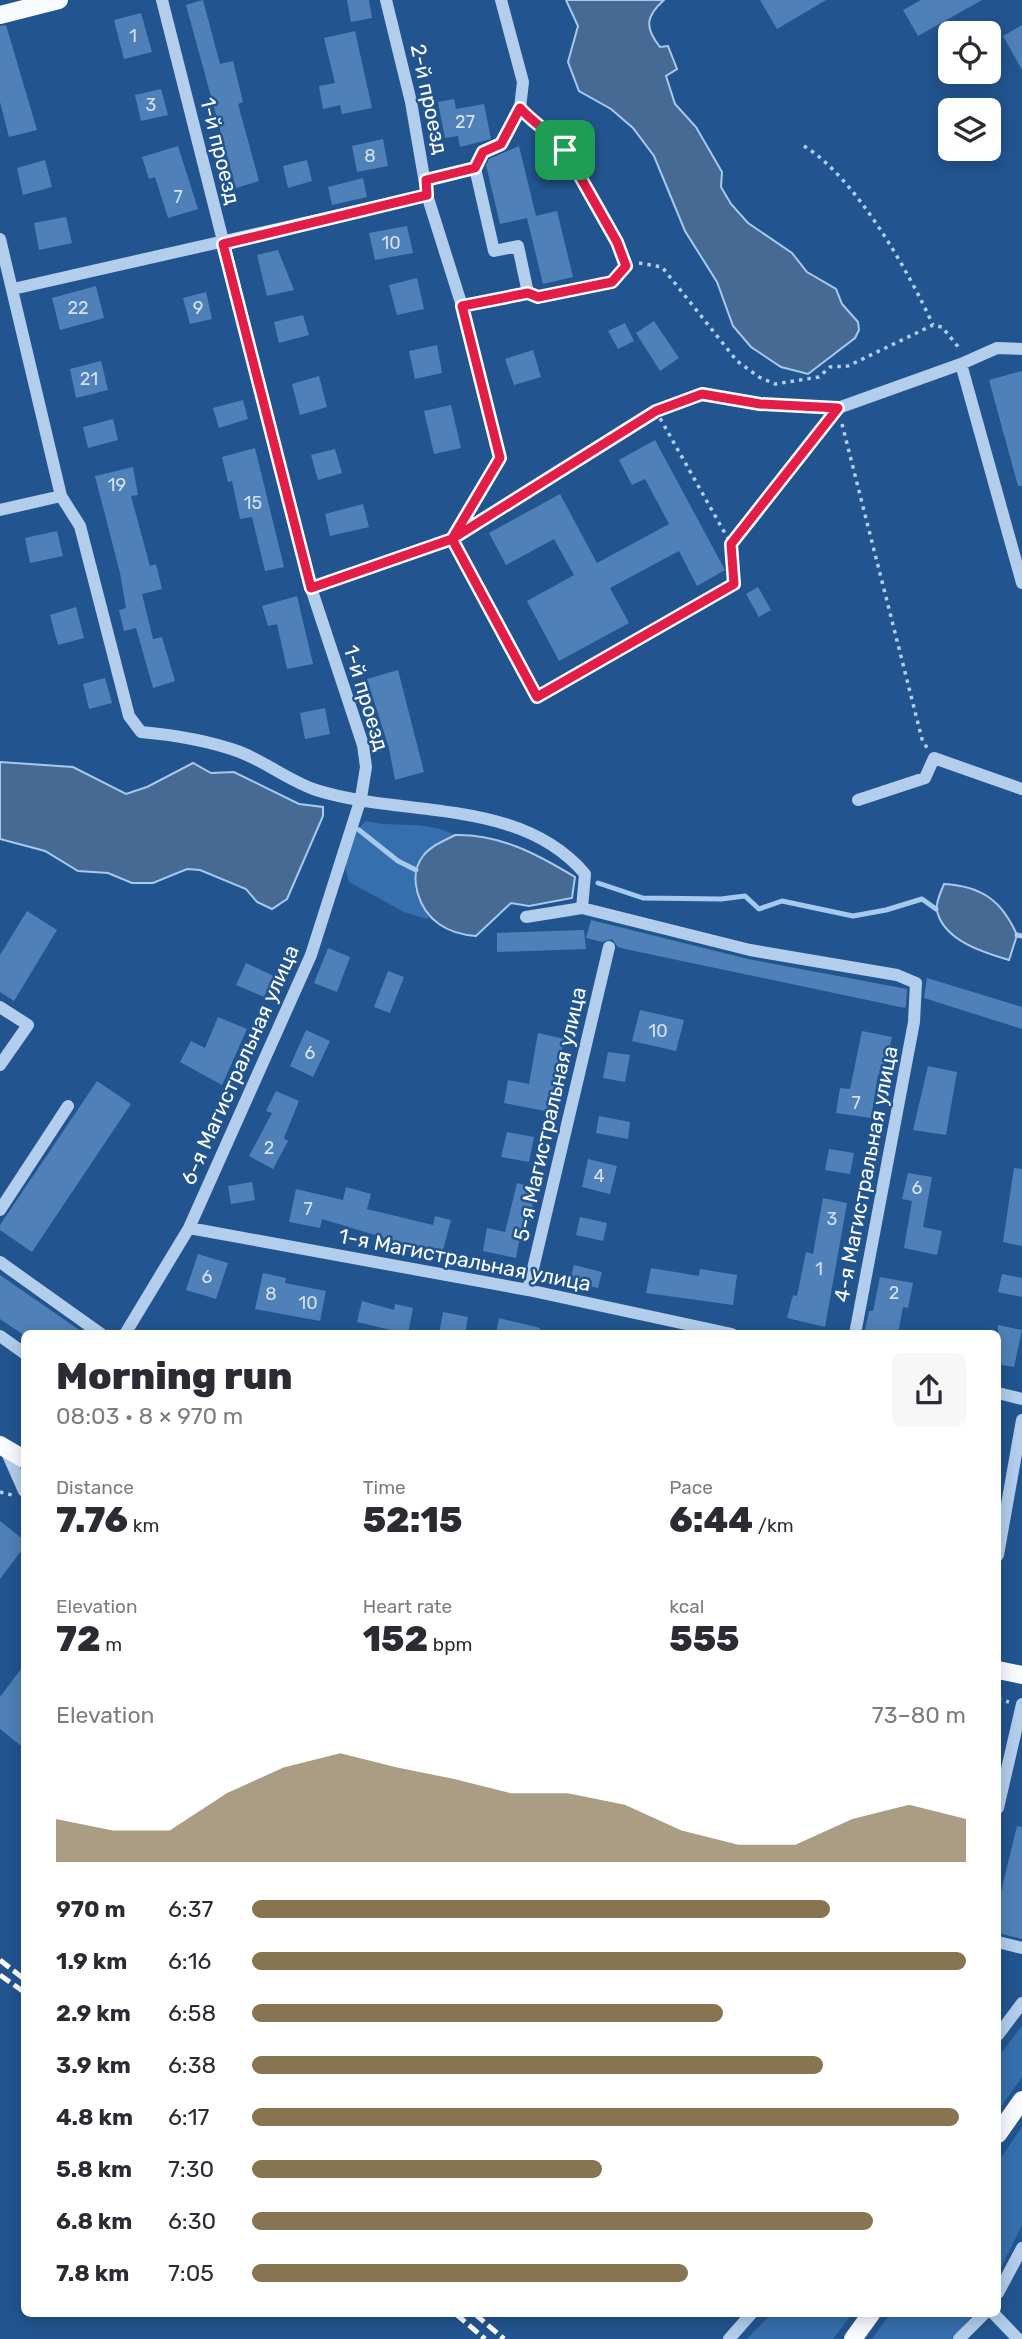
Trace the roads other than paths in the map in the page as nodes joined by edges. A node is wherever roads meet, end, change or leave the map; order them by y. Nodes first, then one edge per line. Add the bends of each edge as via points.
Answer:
1 (59, 0) edge
2 (162, 0) edge
3 (386, 0) edge
4 (501, 0) edge
5 (0, 15) edge
6 (520, 108) junction
7 (475, 168) junction
8 (426, 180) junction
9 (427, 195) junction
10 (0, 239) edge
11 (223, 244) junction
12 (2, 258) edge
13 (13, 289) junction
14 (528, 293) junction
15 (462, 306) junction
16 (1022, 349) edge
17 (964, 362) junction
18 (838, 408) junction
19 (656, 411) road end
20 (61, 496) junction
21 (0, 510) edge
22 (731, 544) road end
23 (1022, 583) edge
24 (311, 588) junction
25 (1022, 789) edge
26 (360, 798) junction
27 (858, 800) dead end
28 (582, 908) junction
29 (526, 917) dead end
30 (609, 947) dead end
31 (0, 1007) edge
32 (0, 1065) edge
33 (68, 1105) dead end
34 (0, 1210) edge
35 (190, 1228) junction
36 (0, 1262) edge
37 (528, 1290) junction
38 (95, 1330) edge
39 (127, 1330) edge
40 (713, 1330) edge
41 (856, 1330) edge
42 (0, 1336) edge
43 (21, 1351) edge
44 (1001, 1394) edge
45 (1022, 1399) edge
46 (1022, 1420) edge
47 (2, 1446) edge
48 (21, 1457) edge
49 (21, 1485) edge
50 (1001, 1538) edge
51 (1001, 1671) edge
52 (1022, 1675) edge
53 (1022, 1704) edge
54 (1001, 1795) edge
55 (1001, 1943) edge
56 (1022, 1948) edge
57 (1022, 2003) edge
58 (1001, 2031) edge
59 (1022, 2100) edge
60 (1001, 2130) edge
61 (1022, 2248) edge
62 (1001, 2287) edge
63 (748, 2317) edge
64 (869, 2317) edge
65 (981, 2317) edge
66 (997, 2317) edge
67 (729, 2339) edge
68 (853, 2339) edge
69 (959, 2339) edge
70 (1018, 2339) edge

1 - 5 main road
2 - 11 street, 1-й проезд
3 - 8 street, 2-й проезд
4 - 6 street via 523,82
6 - 7 street via 501,144 483,152
6 - 14 street via 553,134 565,150 626,266 612,282 538,297
7 - 8 street
7 - 14 street via 494,251 518,246
8 - 9 street, 2-й проезд
9 - 11 street
9 - 15 street, 2-й проезд
10 - 12 street
11 - 13 street
11 - 24 street, 1-й проезд
12 - 13 street
13 - 20 street
14 - 15 street
15 - 24 street, 2-й проезд via 500,458 452,539
16 - 17 street via 998,348
17 - 18 street
17 - 23 street
18 - 19 street via 760,404 702,394
18 - 22 street
20 - 21 street
20 - 26 street via 80,526 129,716 141,733 180,735 242,753 287,779 319,791
24 - 26 street, 1-й проезд via 363,745 366,767
25 - 27 street via 934,758 925,778
26 - 28 street via 516,825 567,852 585,874
26 - 35 street, 6-я Магистральная улица via 311,955
28 - 29 street
28 - 41 street, 4-я Магистральная улица via 750,950 897,975 916,983 914,1022
30 - 37 street, 5-я Магистральная улица
31 - 32 street via 28,1025
33 - 34 street
35 - 37 street, 1-я Магистральная улица
35 - 39 street, 6-я Магистральная улица
36 - 38 street
37 - 40 street, 1-я Магистральная улица
42 - 43 street
44 - 45 street
46 - 50 street
47 - 48 main road
47 - 49 street
51 - 52 main road
53 - 54 street
55 - 56 street
57 - 58 street
59 - 60 main road
61 - 62 street
63 - 67 street
64 - 68 main road
65 - 69 street
66 - 70 street

